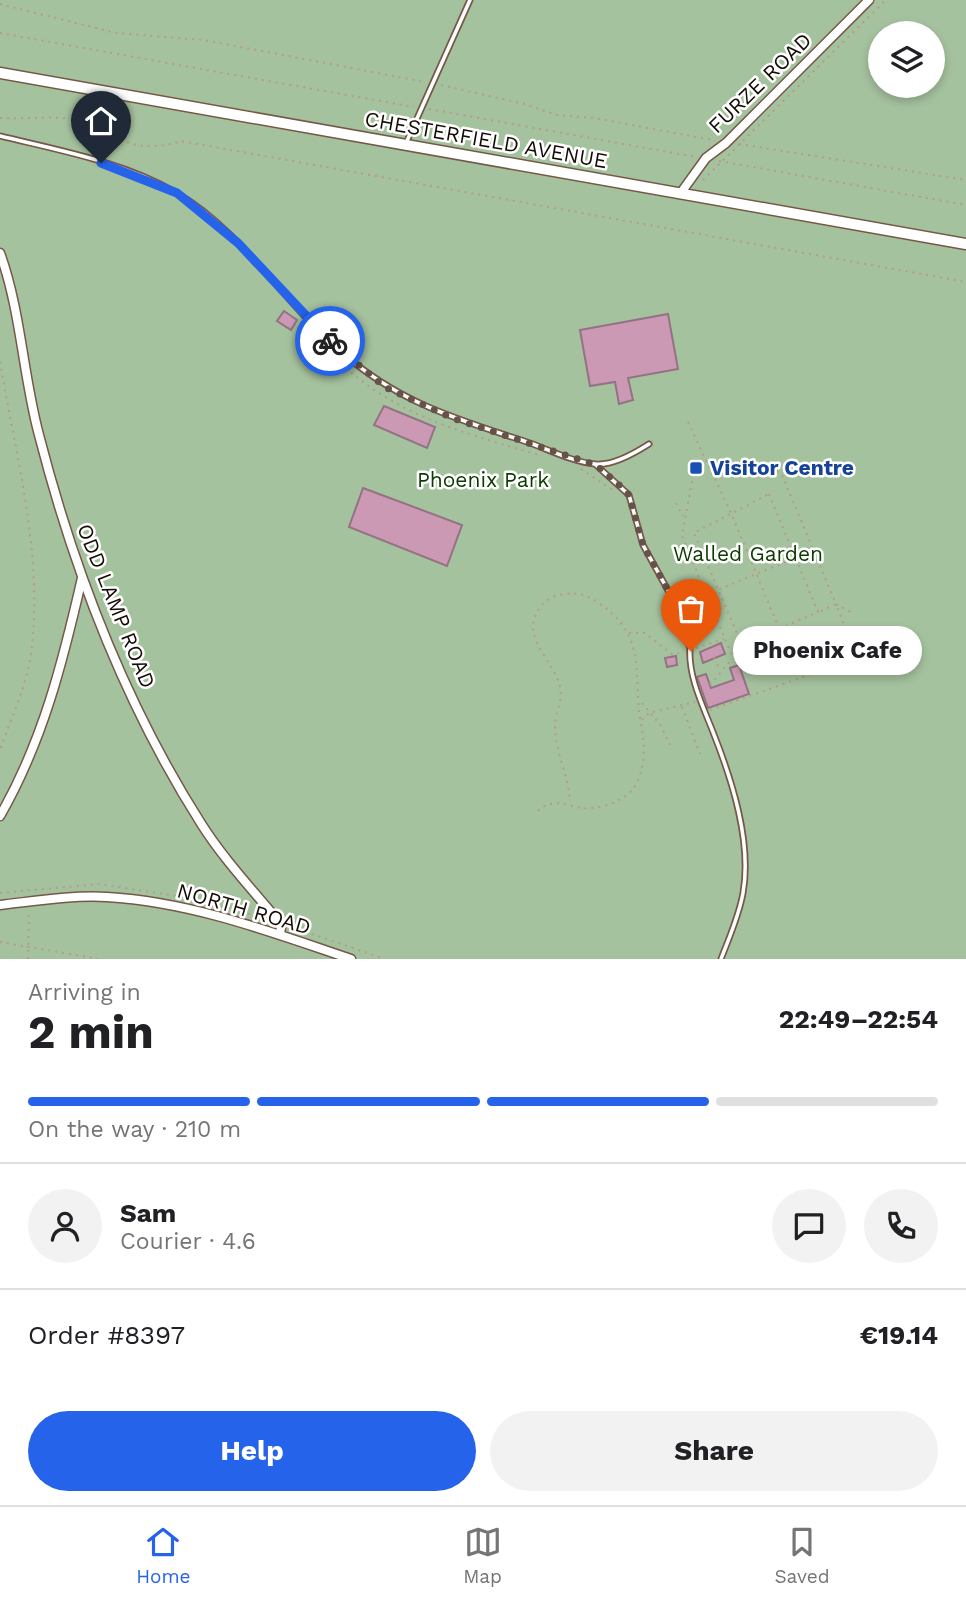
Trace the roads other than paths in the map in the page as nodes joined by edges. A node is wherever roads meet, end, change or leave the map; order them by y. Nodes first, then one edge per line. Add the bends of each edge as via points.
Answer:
1 (470, 0) edge
2 (869, 0) edge
3 (0, 73) edge
4 (0, 135) edge
5 (405, 145) junction
6 (680, 194) junction
7 (966, 244) edge
8 (0, 253) edge
9 (649, 444) dead end
10 (596, 465) junction
11 (82, 578) junction
12 (0, 816) edge
13 (0, 905) edge
14 (280, 935) junction
15 (351, 959) edge
16 (721, 959) edge

1 - 5 lane
2 - 6 street, FURZE ROAD via 706,159
3 - 5 street, CHESTERFIELD AVENUE
4 - 10 lane via 80,156 177,193 238,243 339,350 385,387 452,418
5 - 6 street, CHESTERFIELD AVENUE
6 - 7 street, CHESTERFIELD AVENUE
8 - 11 street, ODD LAMP ROAD via 35,419
9 - 10 lane
10 - 16 lane via 629,495 643,545 670,594 690,647 689,666 736,797 743,893
11 - 12 street via 49,708
11 - 14 street, ODD LAMP ROAD via 174,777 203,827 275,916
13 - 14 street, NORTH ROAD via 73,897 153,902 216,914
14 - 15 street, NORTH ROAD

